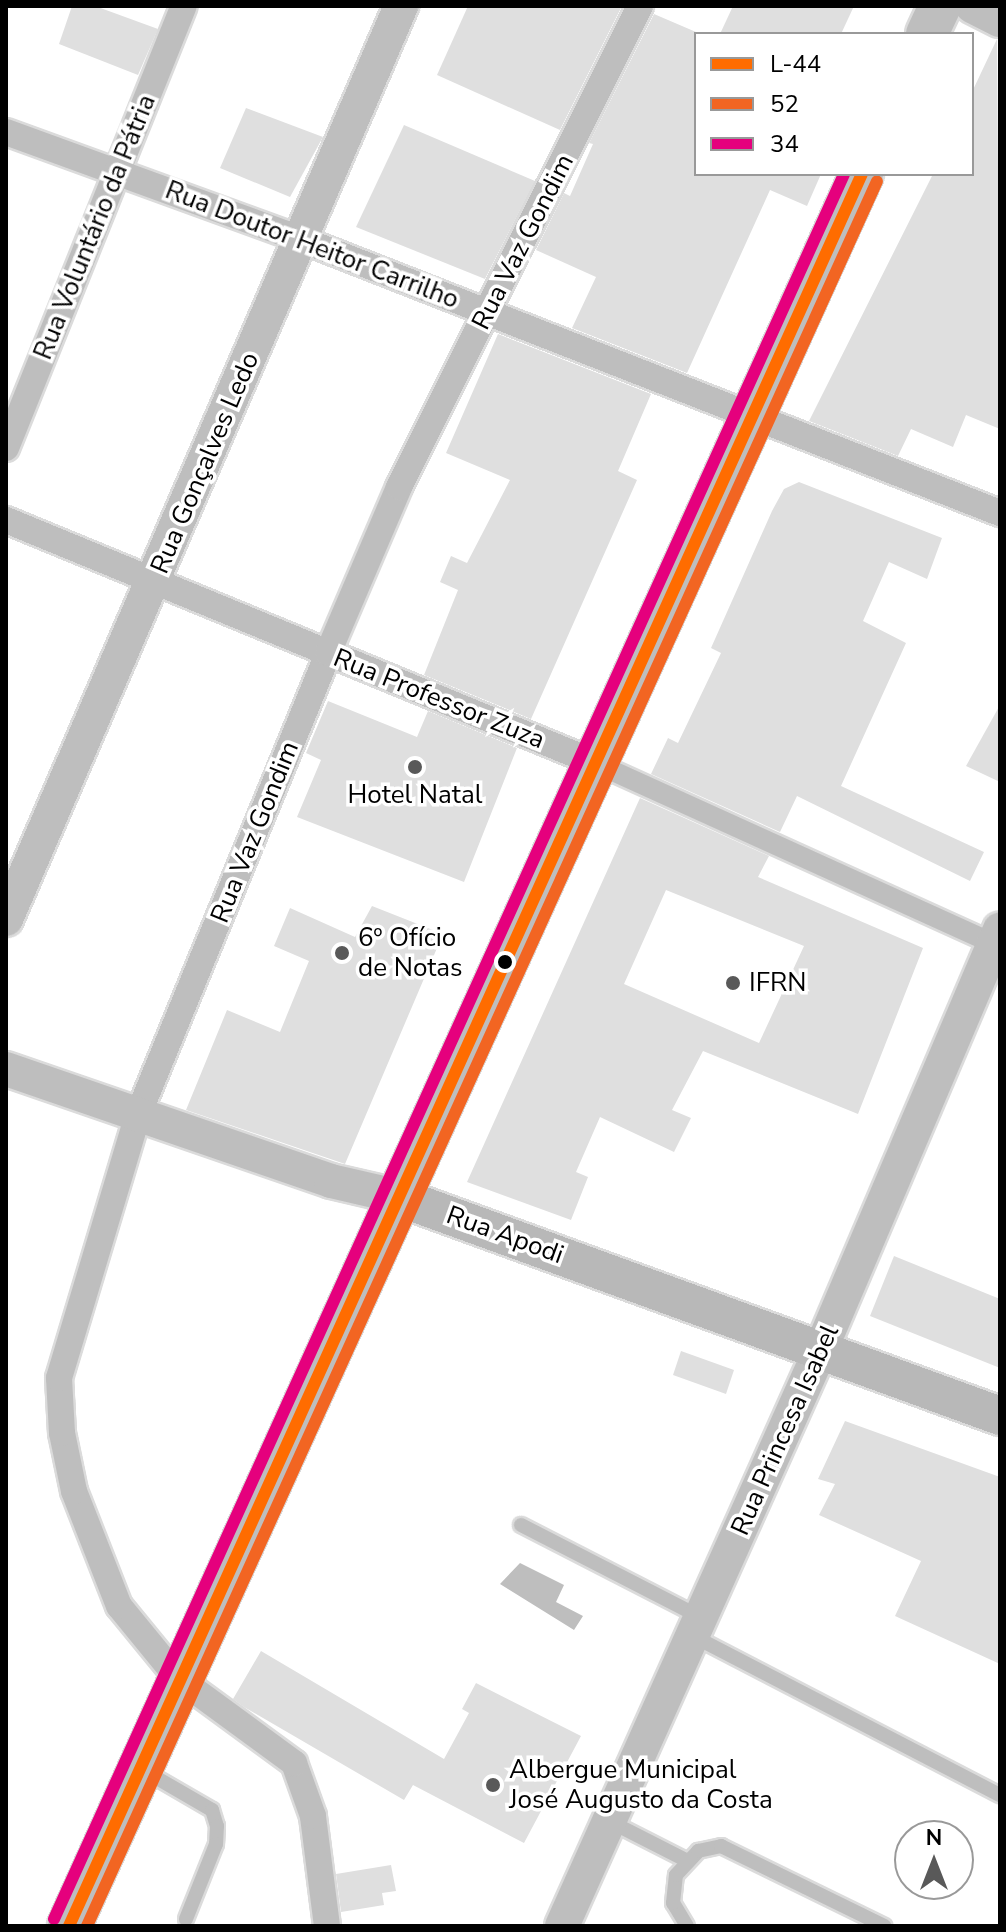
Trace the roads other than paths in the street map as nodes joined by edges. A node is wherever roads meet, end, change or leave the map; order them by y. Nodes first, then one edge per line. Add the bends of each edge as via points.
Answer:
1 (184, 6) edge
2 (401, 6) edge
3 (640, 6) edge
4 (940, 6) edge
5 (972, 6) edge
6 (1000, 20) edge
7 (928, 32) edge
8 (6, 132) edge
9 (117, 172) junction
10 (861, 176) edge
11 (300, 239) junction
12 (488, 312) junction
13 (750, 416) junction
14 (6, 448) edge
15 (1000, 513) edge
16 (6, 520) edge
17 (155, 582) junction
18 (328, 653) junction
19 (593, 762) junction
20 (6, 919) edge
21 (998, 940) edge
22 (6, 1069) edge
23 (138, 1115) junction
24 (396, 1196) junction
25 (821, 1349) junction
26 (1000, 1416) edge
27 (521, 1525) dead end
28 (697, 1626) junction
29 (178, 1678) junction
30 (138, 1768) junction
31 (1000, 1795) edge
32 (609, 1821) junction
33 (686, 1860) junction
34 (186, 1919) dead end
35 (69, 1926) edge
36 (327, 1926) edge
37 (562, 1926) edge
38 (687, 1926) edge
39 (884, 1926) edge

1 - 9 street, Rua Voluntário da Pátria
2 - 11 street, Rua Gonçalves Ledo
3 - 12 street, Rua Vaz Gondim
4 - 7 main road
5 - 6 street
8 - 9 street, Rua Doutor Heitor Carrilho
9 - 11 street, Rua Doutor Heitor Carrilho
9 - 14 street, Rua Voluntário da Pátria
10 - 13 main road
11 - 12 street, Rua Doutor Heitor Carrilho
11 - 17 street, Rua Gonçalves Ledo
12 - 13 street, Rua Doutor Heitor Carrilho
12 - 18 street, Rua Vaz Gondim via 399,487
13 - 15 street, Rua Doutor Heitor Carrilho
13 - 19 main road
16 - 17 street, Rua Professor Zuza
17 - 18 street, Rua Professor Zuza
17 - 20 street, Rua Gonçalves Ledo
18 - 19 street, Rua Professor Zuza
18 - 23 street, Rua Vaz Gondim
19 - 21 street, Rua Professor Zuza
19 - 24 main road
21 - 25 street, Rua Princesa Isabel
22 - 23 street, Rua Apodi
23 - 24 street, Rua Apodi via 331,1181
23 - 29 street, Rua Vaz Gondim via 59,1378 62,1433 74,1491 119,1606
24 - 25 main road, Rua Apodi
24 - 29 main road
25 - 26 main road, Rua Apodi
25 - 28 street, Rua Princesa Isabel
27 - 28 lane
28 - 31 lane
28 - 32 street, Rua Princesa Isabel
29 - 30 main road
29 - 36 street, Rua Vaz Gondim via 294,1763 313,1816
30 - 34 lane via 184,1789 212,1810 216,1844
30 - 35 main road
32 - 33 lane
32 - 37 street, Rua Princesa Isabel
33 - 38 lane via 672,1889 673,1903
33 - 39 lane via 721,1846 743,1853

